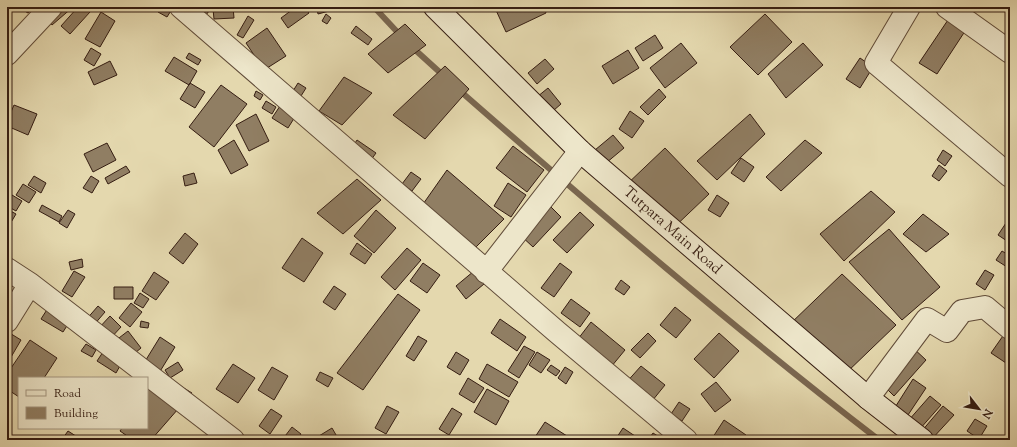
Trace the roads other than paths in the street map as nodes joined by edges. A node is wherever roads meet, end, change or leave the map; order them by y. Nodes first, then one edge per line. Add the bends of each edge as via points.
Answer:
1 (51, 7) edge
2 (181, 7) edge
3 (435, 7) edge
4 (909, 7) edge
5 (947, 7) edge
6 (1010, 52) edge
7 (7, 54) edge
8 (580, 151) junction
9 (1010, 176) edge
10 (7, 269) edge
11 (486, 272) junction
12 (30, 284) junction
13 (7, 321) edge
14 (1010, 328) edge
15 (868, 398) junction
16 (233, 440) edge
17 (686, 440) edge
18 (922, 440) edge

1 - 7 street
2 - 11 street
3 - 8 street, Tutpara Main Road
4 - 9 street via 876,63
5 - 6 street
8 - 11 street
8 - 15 street, Tutpara Main Road
10 - 12 street
11 - 17 street
12 - 13 street
12 - 16 street
14 - 15 street via 985,306 962,312 947,331 927,319
15 - 18 street, Tutpara Main Road

